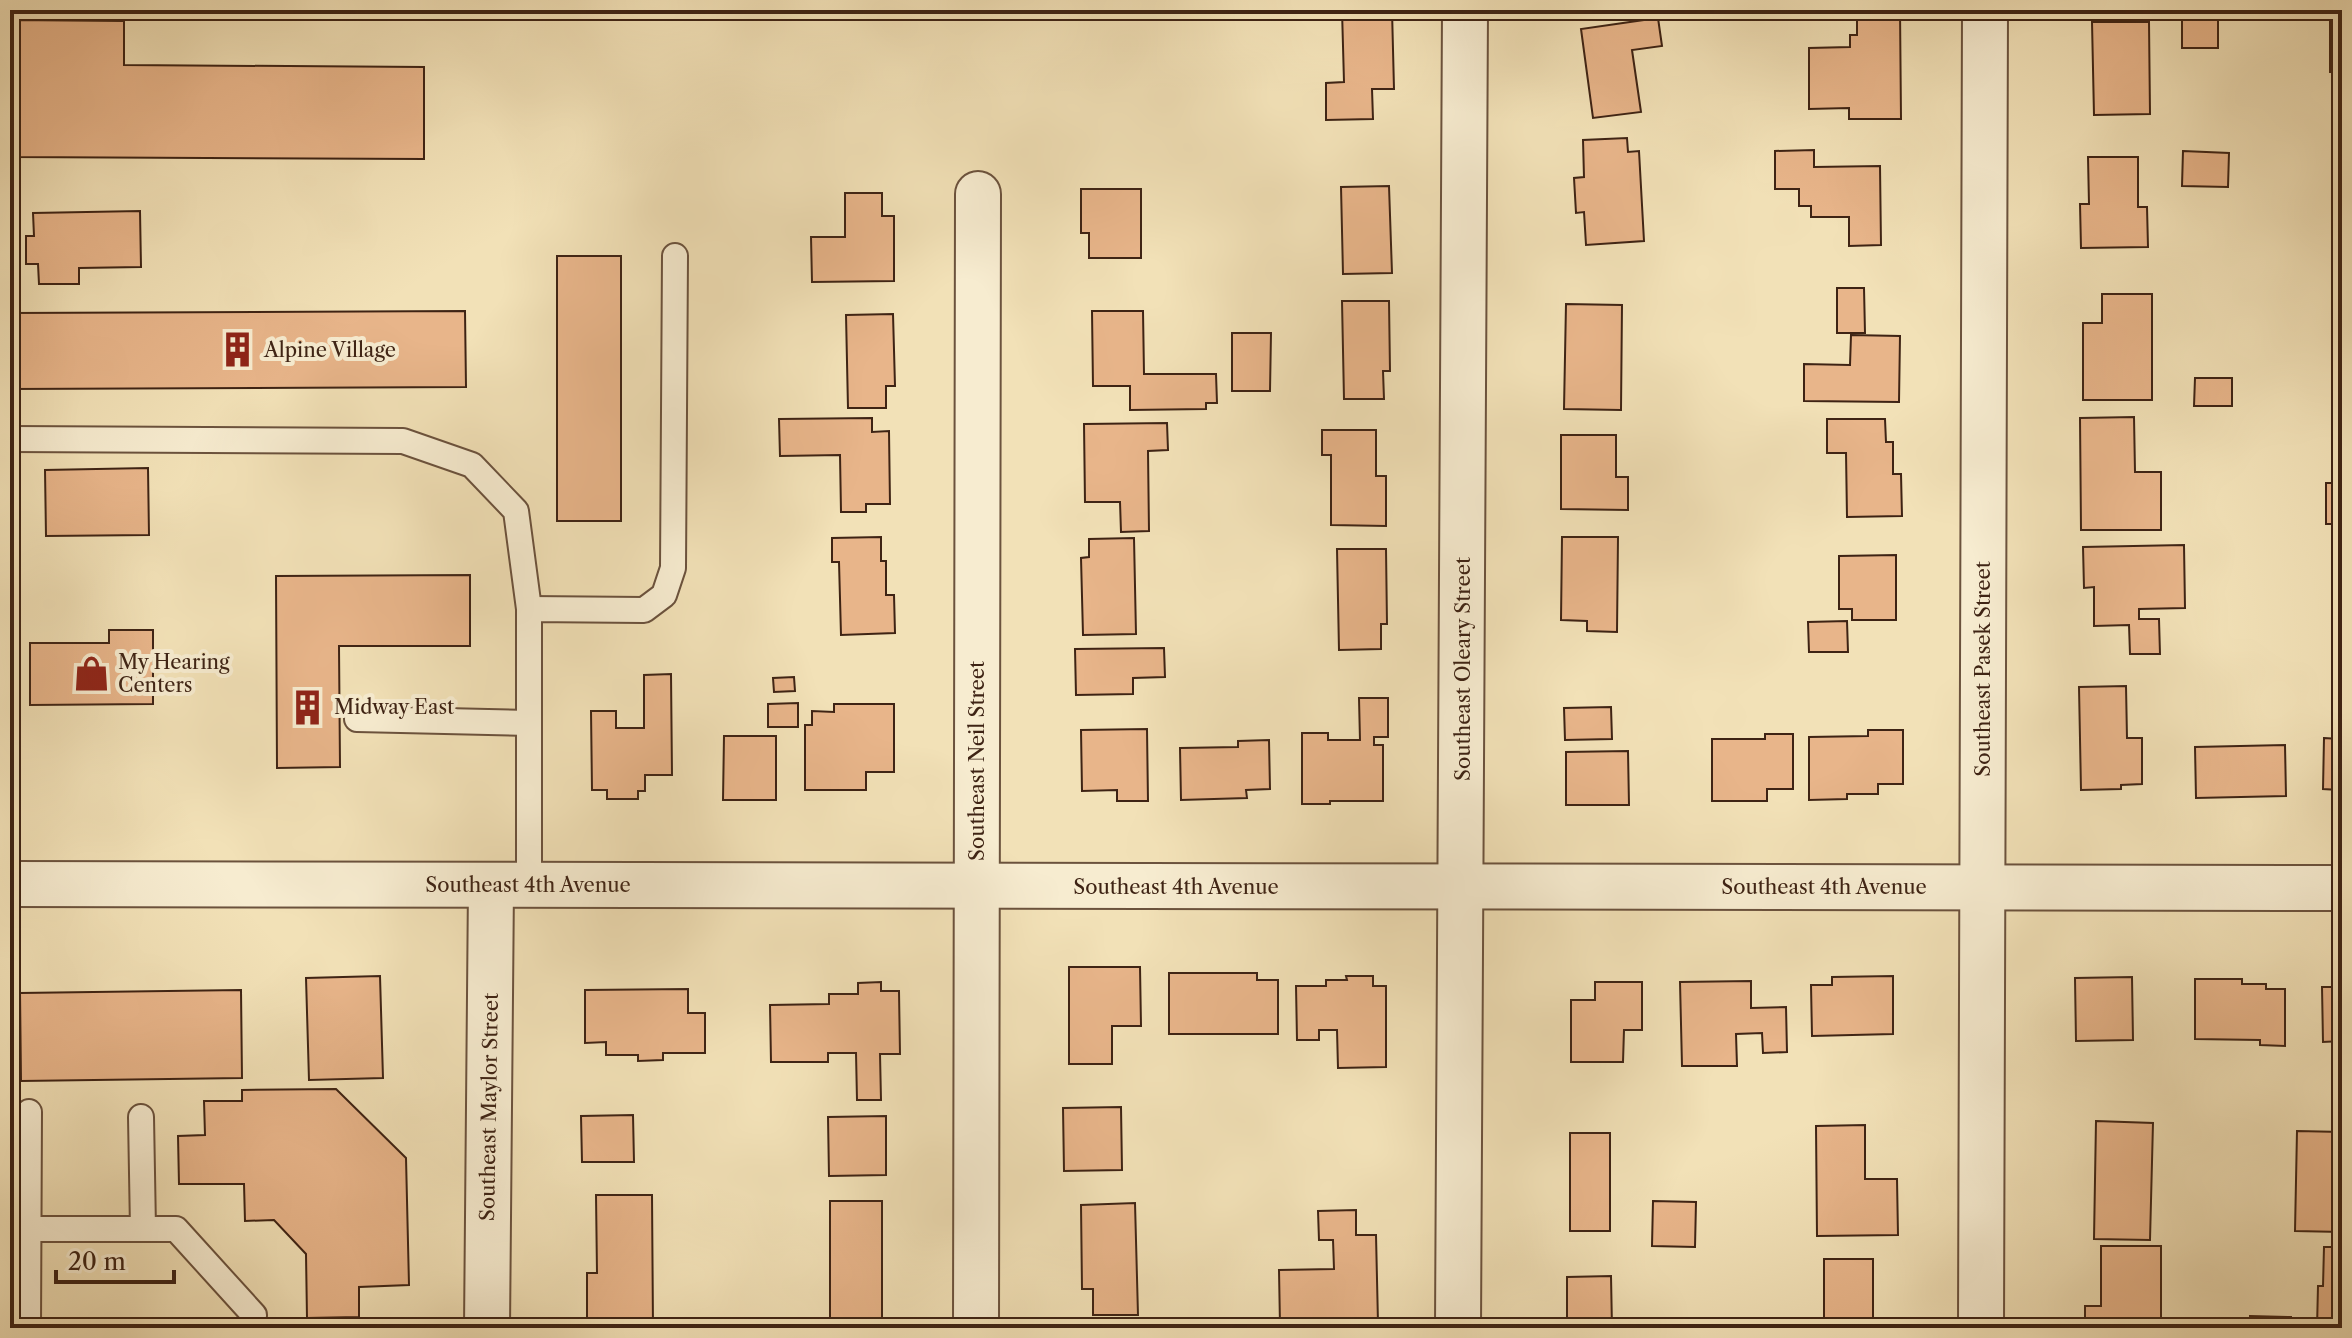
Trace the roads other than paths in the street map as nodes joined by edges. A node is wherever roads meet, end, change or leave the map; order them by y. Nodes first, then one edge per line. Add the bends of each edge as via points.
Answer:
1 (1465, 10) edge
2 (1985, 10) edge
3 (978, 194) dead end
4 (675, 256) dead end
5 (10, 439) edge
6 (529, 609) junction
7 (357, 719) dead end
8 (529, 723) junction
9 (10, 884) edge
10 (510, 885) junction
11 (977, 886) junction
12 (1462, 887) junction
13 (1983, 888) junction
14 (2342, 888) edge
15 (29, 1112) dead end
16 (141, 1117) dead end
17 (28, 1229) junction
18 (143, 1229) junction
19 (28, 1328) edge
20 (253, 1328) edge
21 (487, 1328) edge
22 (976, 1328) edge
23 (1458, 1328) edge
24 (1981, 1328) edge

1 - 12 street, Southeast Oleary Street
2 - 13 street, Southeast Pasek Street
3 - 11 street, Southeast Neil Street
4 - 6 lane via 673,568 664,595 644,610
5 - 6 lane via 403,441 472,465 516,511
6 - 8 lane
7 - 8 lane
8 - 10 lane
9 - 10 street, Southeast 4th Avenue
10 - 11 street, Southeast 4th Avenue
10 - 21 street, Southeast Maylor Street
11 - 12 street, Southeast 4th Avenue
11 - 22 street, Southeast Neil Street
12 - 13 street, Southeast 4th Avenue
12 - 23 street, Southeast Oleary Street
13 - 14 street, Southeast 4th Avenue
13 - 24 street, Southeast Pasek Street
15 - 17 lane
16 - 18 lane
17 - 18 lane
17 - 19 lane
18 - 20 lane via 176,1229 254,1315

